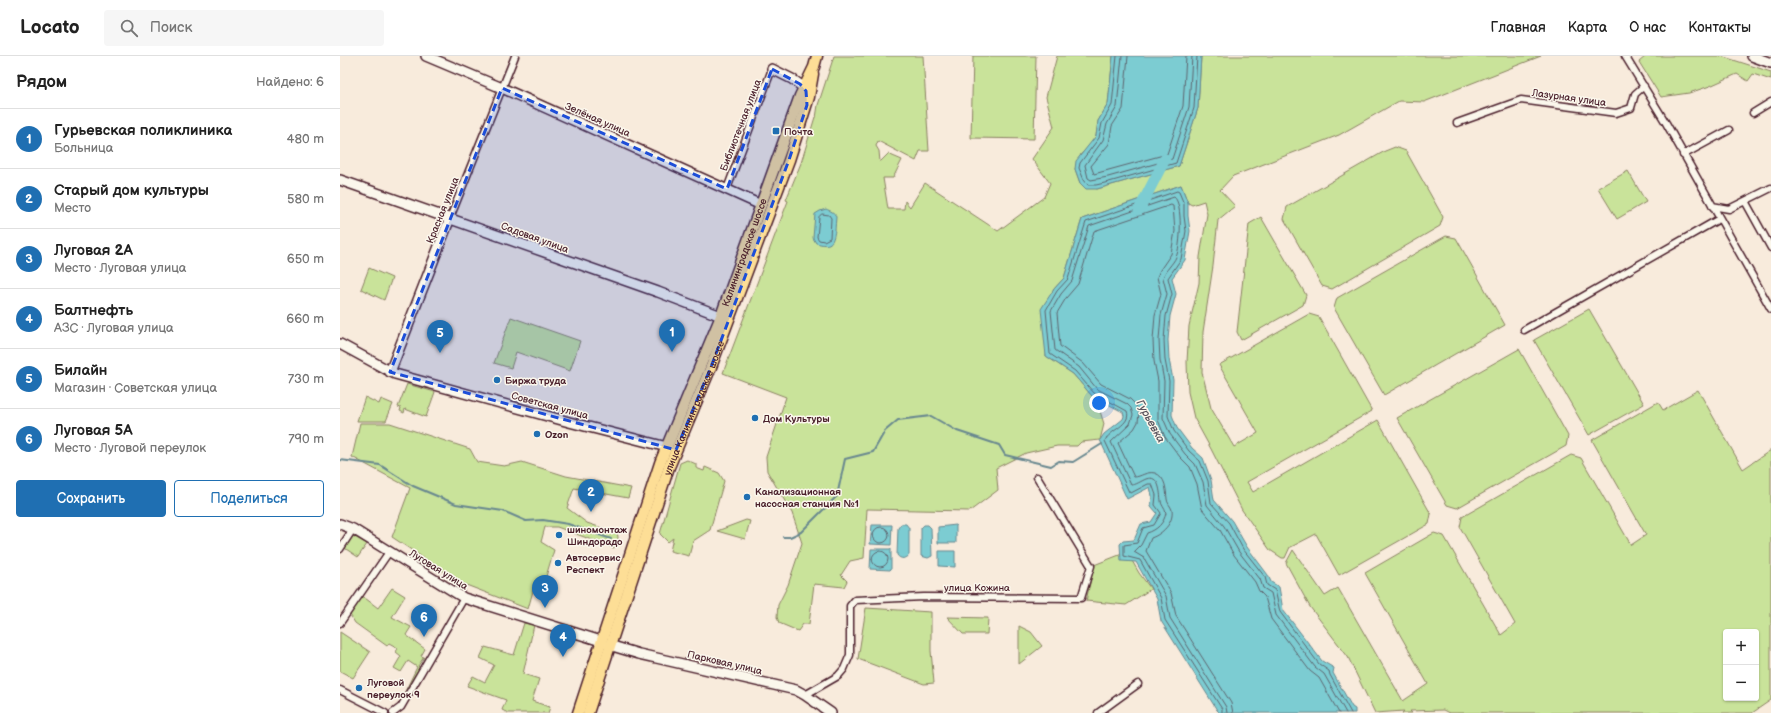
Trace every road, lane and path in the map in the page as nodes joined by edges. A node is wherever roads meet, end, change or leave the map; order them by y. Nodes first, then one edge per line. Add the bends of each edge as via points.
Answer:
1 (426, 56) edge
2 (515, 56) edge
3 (817, 56) edge
4 (1625, 56) edge
5 (1752, 56) edge
6 (1771, 63) edge
7 (772, 69) joint
8 (806, 79) junction
9 (1644, 86) junction
10 (502, 88) junction
11 (1771, 102) edge
12 (1752, 113) dead end
13 (1457, 123) dead end
14 (1729, 130) dead end
15 (1683, 155) junction
16 (340, 180) edge
17 (1771, 188) edge
18 (727, 189) junction
19 (1745, 201) junction
20 (761, 204) junction
21 (1712, 206) junction
22 (450, 218) junction
23 (1719, 219) junction
24 (1771, 248) edge
25 (1771, 309) edge
26 (721, 316) junction
27 (1524, 330) dead end
28 (340, 344) edge
29 (390, 372) junction
30 (671, 449) junction
31 (1037, 477) dead end
32 (340, 524) edge
33 (353, 528) junction
34 (340, 549) edge
35 (389, 552) junction
36 (464, 598) junction
37 (340, 623) edge
38 (605, 643) junction
39 (1138, 684) dead end
40 (340, 690) edge
41 (805, 695) junction
42 (385, 713) edge
43 (393, 713) edge
44 (578, 713) edge
45 (588, 713) edge
46 (831, 713) edge
47 (1098, 713) edge

1 - 10 street, Зелёная улица
2 - 10 street, Красная улица
3 - 8 main road, Калининградское шоссе
4 - 9 street
5 - 6 street
7 - 8 street
7 - 18 street, Библиотечная улица
8 - 20 main road, Калининградское шоссе
8 - 30 main road, улица Калининградское шоссе via 807,105 789,160 712,368
9 - 13 street, Лазурная улица via 1635,94 1631,108 1616,113 1521,100
9 - 15 street
10 - 18 street, Зелёная улица
10 - 22 street, Красная улица
11 - 12 street
14 - 15 street
15 - 21 street
16 - 22 street, Садовая улица
17 - 19 street
18 - 20 street, Зелёная улица
19 - 21 street via 1729,209
19 - 24 street
20 - 26 main road, Калининградское шоссе
21 - 23 street
22 - 26 street, Садовая улица
22 - 29 street, Красная улица
23 - 25 street
23 - 27 street
26 - 30 main road, Калининградское шоссе
28 - 29 street, Советская улица
29 - 30 street, Советская улица
30 - 38 main road, улица Калининградское шоссе
31 - 41 street, улица Кожина via 1091,566 1081,598 924,597 855,600 850,606 850,654 844,669 838,676
32 - 33 street, Луговая улица
33 - 34 street
33 - 35 street, Луговая улица
35 - 36 street, Луговая улица
35 - 37 street
36 - 38 street, Луговая улица
36 - 43 street via 401,707
38 - 41 street, Парковая улица via 640,654 796,690
38 - 44 main road, улица Калининградское шоссе
38 - 45 main road, улица Калининградское шоссе
39 - 47 street
40 - 42 street
41 - 46 street, Парковая улица

